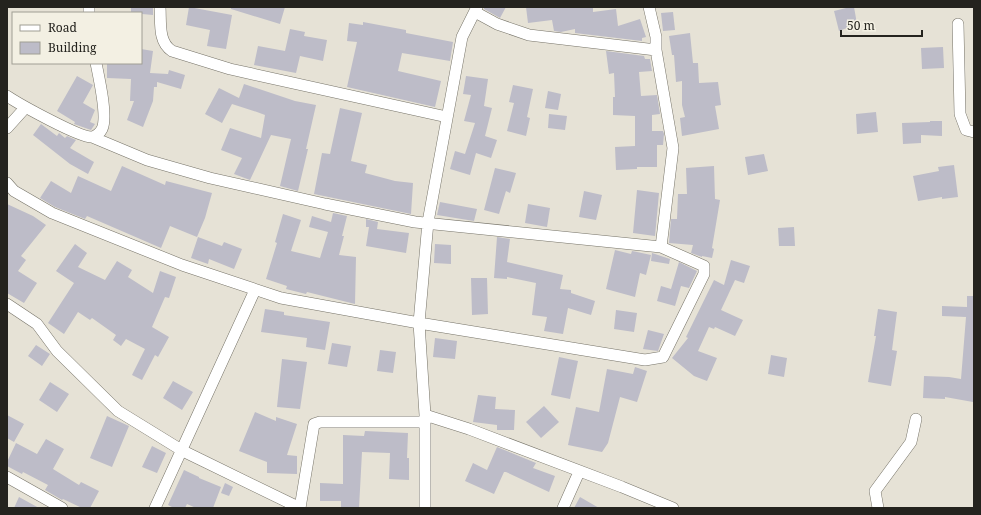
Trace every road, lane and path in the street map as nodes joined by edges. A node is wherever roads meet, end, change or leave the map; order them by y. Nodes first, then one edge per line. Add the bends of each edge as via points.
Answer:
1 (160, 7) edge
2 (649, 7) edge
3 (476, 10) edge
4 (958, 24) dead end
5 (656, 50) junction
6 (96, 64) edge
7 (7, 96) edge
8 (25, 108) junction
9 (447, 117) junction
10 (7, 128) edge
11 (974, 132) edge
12 (92, 137) junction
13 (7, 183) edge
14 (428, 222) junction
15 (661, 247) junction
16 (255, 290) junction
17 (7, 304) edge
18 (419, 323) junction
19 (424, 419) junction
20 (916, 419) dead end
21 (183, 451) junction
22 (579, 472) junction
23 (7, 477) edge
24 (62, 508) edge
25 (155, 508) edge
26 (300, 508) edge
27 (425, 508) edge
28 (564, 508) edge
29 (673, 508) edge
30 (878, 508) edge

1 - 9 street via 162,39 165,47 172,51 230,69
2 - 5 street via 656,37
3 - 5 street via 497,24 529,35
3 - 9 street via 462,37
4 - 11 street via 960,114 966,130
5 - 15 street via 673,148
6 - 12 street via 104,124 101,131
7 - 8 street
8 - 10 street
8 - 12 street
9 - 14 street
12 - 14 street via 147,160 210,178 415,222
13 - 16 street via 14,191 52,213 182,265
14 - 15 street
14 - 18 street
15 - 18 street via 704,266 704,274 663,357 656,360
16 - 18 street via 281,298
16 - 21 street
17 - 21 street via 37,324 57,351 118,411
18 - 19 street
19 - 22 street via 469,429
19 - 26 street via 314,424
19 - 27 street
20 - 30 street via 910,442 875,491
21 - 25 street
21 - 26 street
22 - 28 street
22 - 29 street
23 - 24 street

